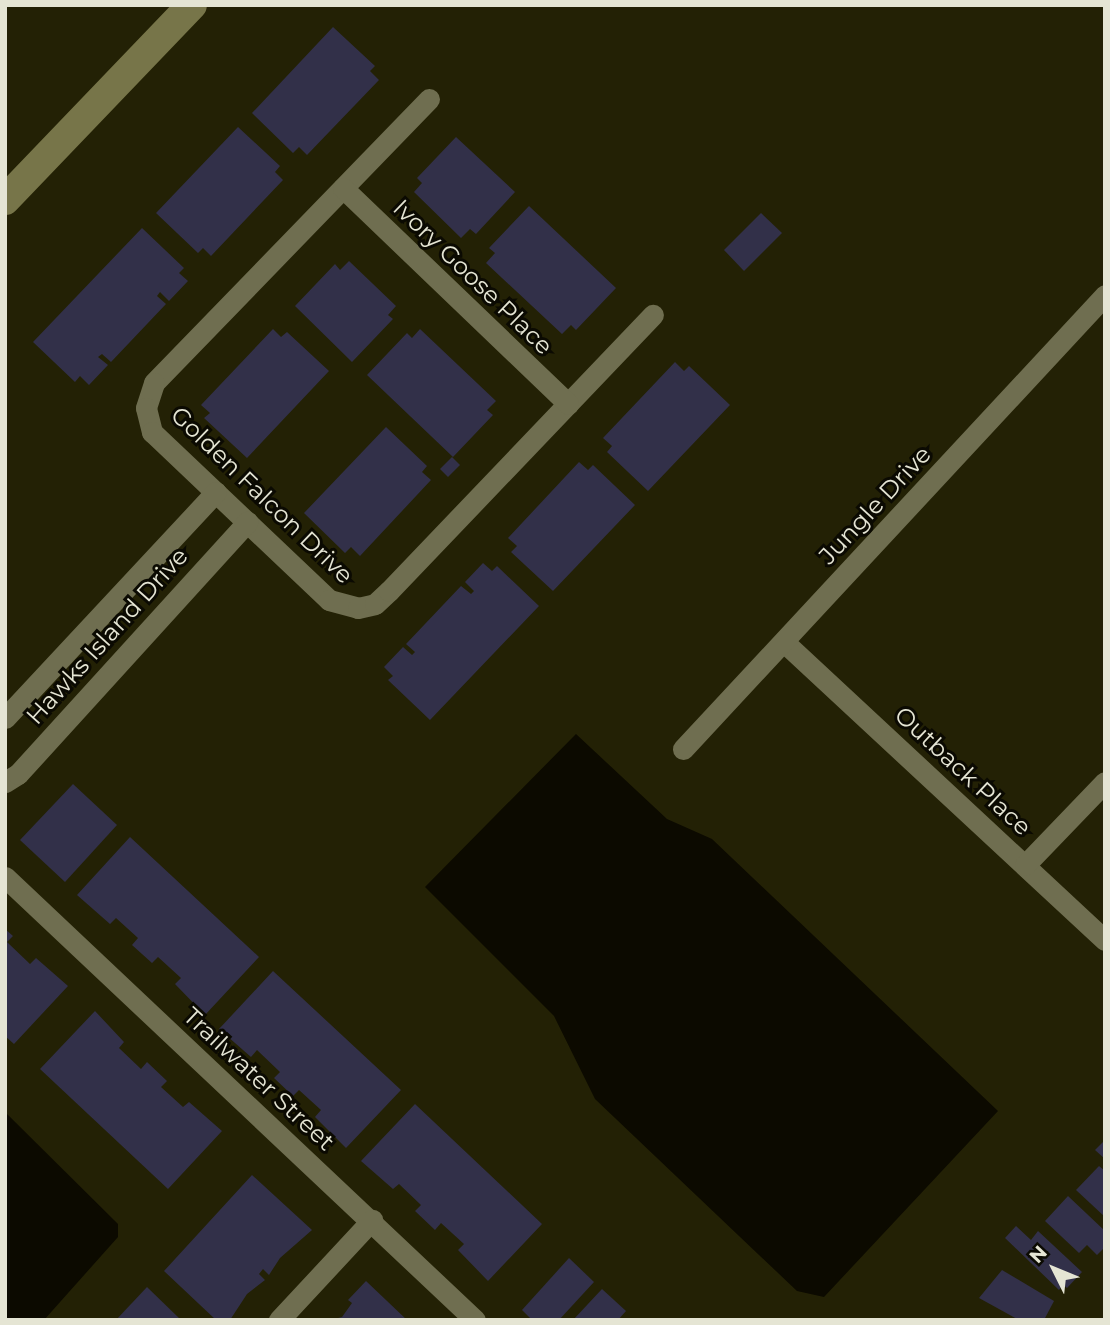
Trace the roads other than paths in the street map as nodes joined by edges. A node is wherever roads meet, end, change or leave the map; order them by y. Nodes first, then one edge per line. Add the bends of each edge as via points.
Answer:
1 (192, 5) edge
2 (429, 99) dead end
3 (343, 188) junction
4 (5, 200) edge
5 (1105, 295) edge
6 (653, 315) dead end
7 (568, 404) junction
8 (216, 492) junction
9 (247, 522) junction
10 (784, 642) junction
11 (5, 718) edge
12 (683, 749) dead end
13 (5, 782) edge
14 (1105, 782) edge
15 (1026, 865) junction
16 (5, 877) edge
17 (1105, 940) edge
18 (372, 1220) junction
19 (279, 1320) edge
20 (475, 1320) edge

1 - 4 street
2 - 3 street, Golden Falcon Drive
3 - 7 street, Ivory Goose Place
3 - 8 street, Golden Falcon Drive via 148,394 147,420 152,432
5 - 10 street, Jungle Drive
6 - 7 street, Golden Falcon Drive
7 - 9 street, Golden Falcon Drive via 375,604 343,607 329,600
8 - 9 street, Golden Falcon Drive
8 - 11 street, Hawks Island Drive
9 - 13 street, Hawks Island Drive via 18,774
10 - 12 street, Jungle Drive
10 - 15 street, Outback Place
14 - 15 street
15 - 17 street, Outback Place
16 - 18 street, Trailwater Street
18 - 19 street
18 - 20 street, Trailwater Street

